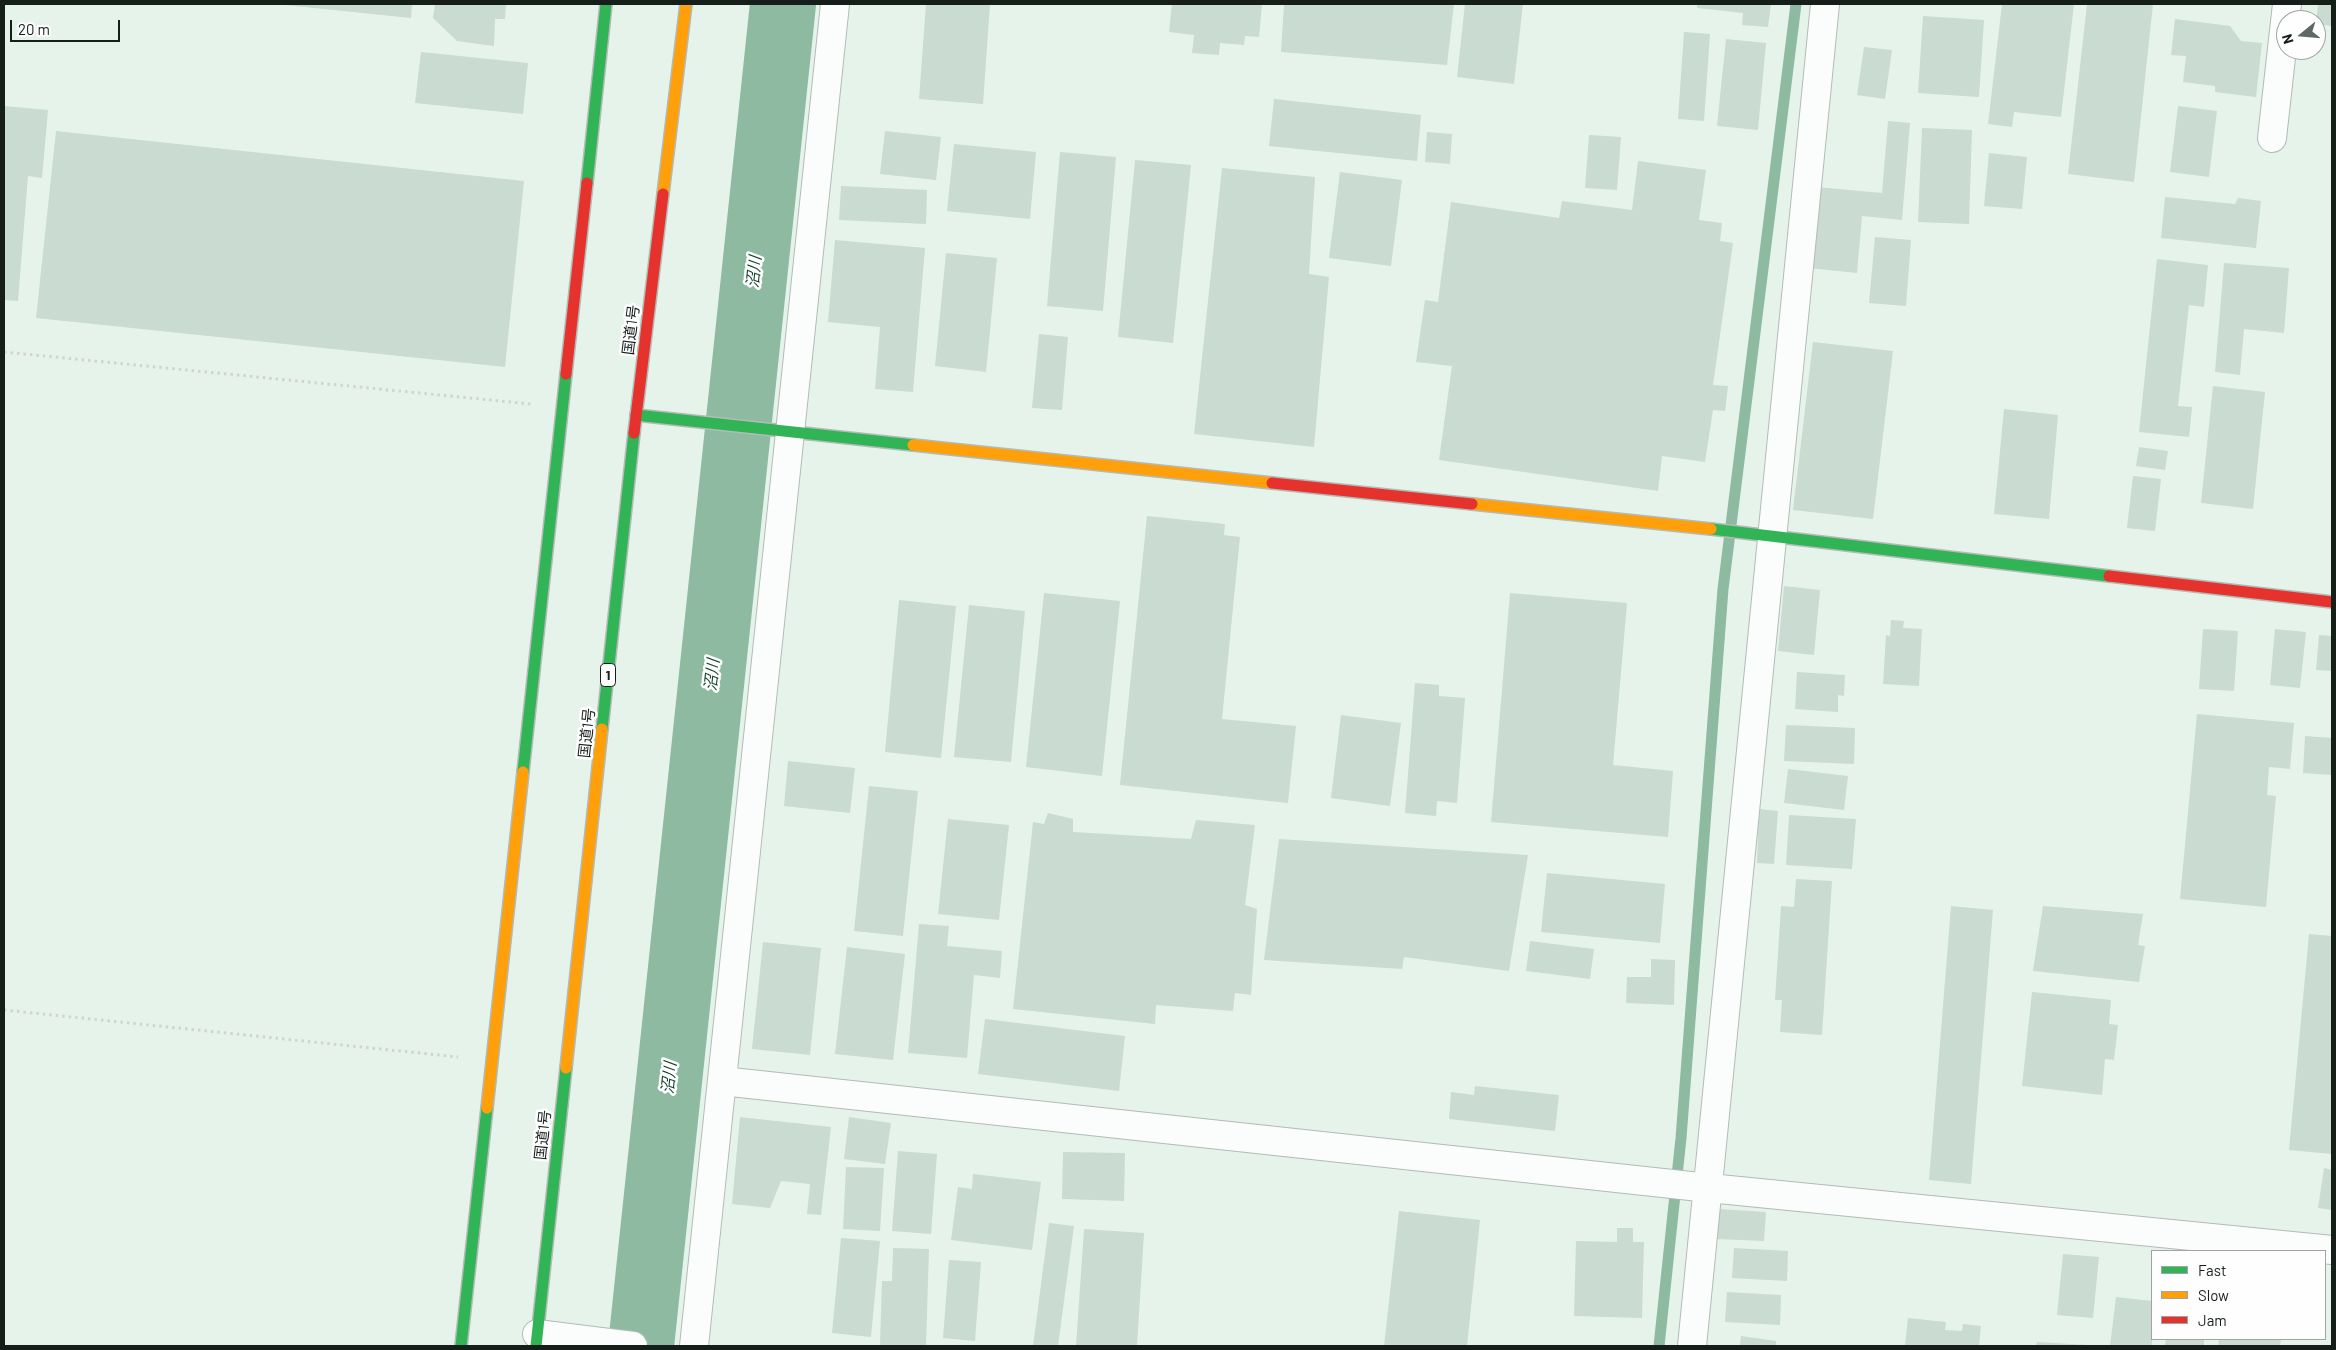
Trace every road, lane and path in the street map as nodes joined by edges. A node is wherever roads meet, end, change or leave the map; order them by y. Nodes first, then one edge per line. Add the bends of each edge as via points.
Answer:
1 (606, 4) edge
2 (686, 4) edge
3 (836, 4) edge
4 (1825, 4) edge
5 (2287, 4) edge
6 (2272, 138) dead end
7 (4, 352) edge
8 (561, 407) junction
9 (636, 415) junction
10 (781, 431) junction
11 (1772, 536) junction
12 (2332, 602) edge
13 (4, 1010) edge
14 (492, 1060) junction
15 (722, 1082) junction
16 (1708, 1188) junction
17 (2332, 1250) edge
18 (536, 1340) edge
19 (462, 1346) edge
20 (633, 1346) edge
21 (694, 1346) edge
22 (1692, 1346) edge

1 - 8 main road
2 - 9 main road, 国道1号 / 1
3 - 10 street
4 - 11 street
5 - 6 street
7 - 8 path
8 - 14 main road
9 - 10 main road
9 - 18 main road, 国道1号 / 1
10 - 11 main road
10 - 15 street
11 - 12 main road
11 - 16 street
13 - 14 path
14 - 19 main road
15 - 16 street
15 - 21 street
16 - 17 street
16 - 22 street
18 - 20 street

